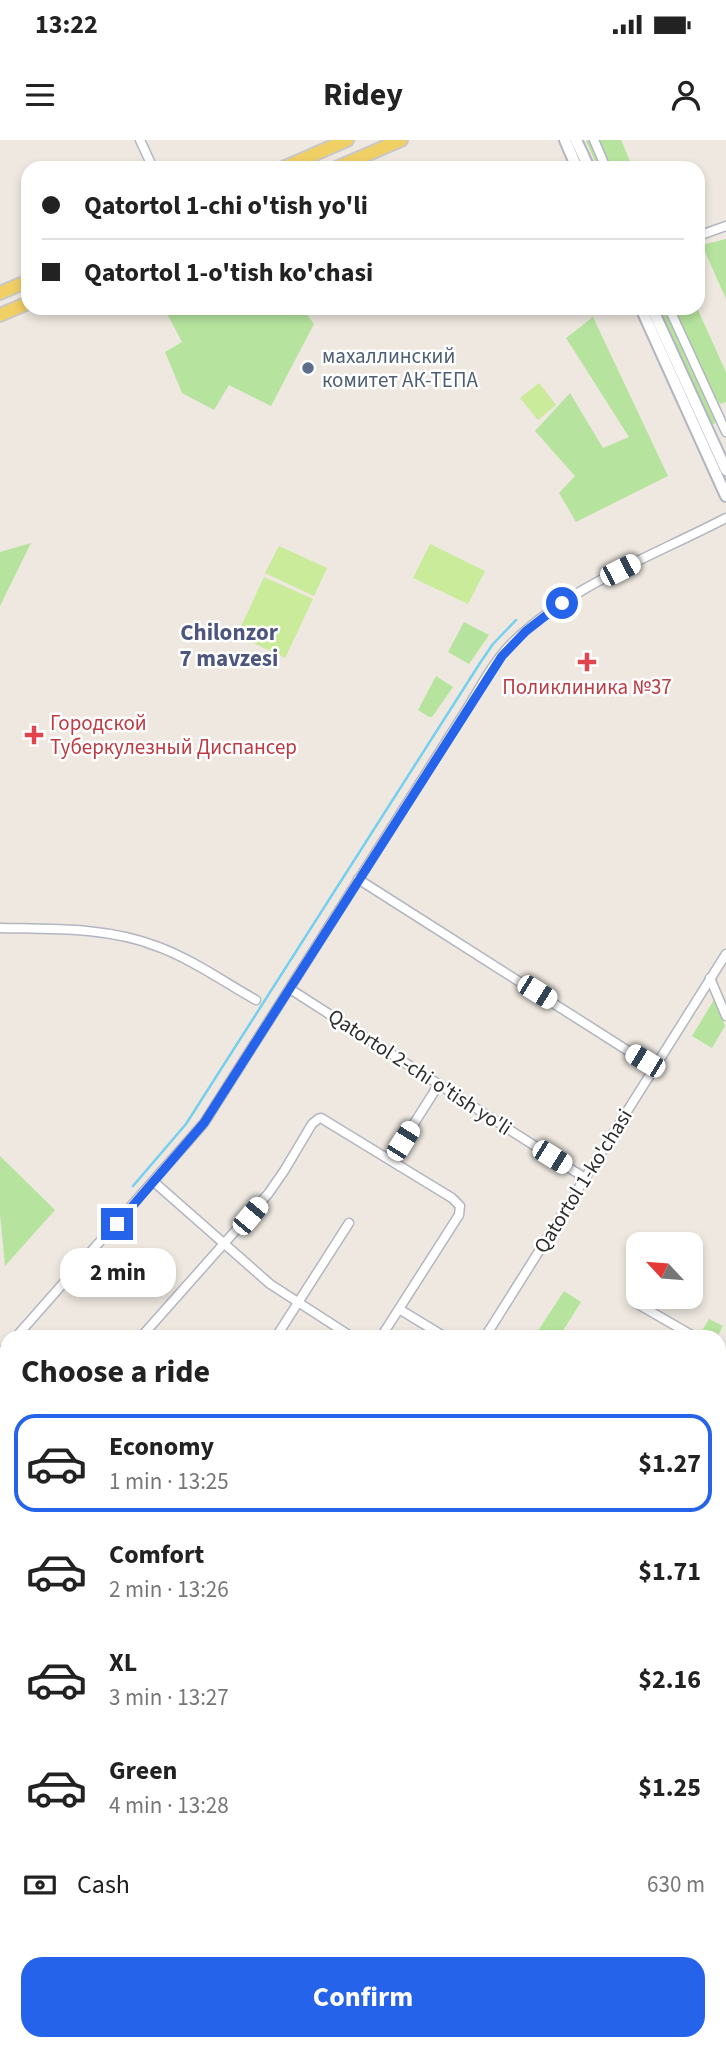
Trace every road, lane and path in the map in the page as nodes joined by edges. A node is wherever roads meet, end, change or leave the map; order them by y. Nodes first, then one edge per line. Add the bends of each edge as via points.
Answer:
1 (140, 140) edge
2 (347, 140) edge
3 (401, 140) edge
4 (565, 140) edge
5 (576, 140) edge
6 (594, 140) edge
7 (385, 143) edge
8 (150, 161) edge
9 (299, 161) edge
10 (350, 161) edge
11 (574, 161) edge
12 (586, 161) edge
13 (603, 161) edge
14 (726, 226) edge
15 (705, 234) edge
16 (21, 284) edge
17 (0, 293) edge
18 (21, 306) edge
19 (0, 315) edge
20 (644, 315) edge
21 (656, 315) edge
22 (672, 315) edge
23 (726, 432) edge
24 (726, 470) edge
25 (726, 496) edge
26 (726, 518) edge
27 (358, 879) junction
28 (0, 928) edge
29 (726, 954) edge
30 (710, 978) junction
31 (290, 989) junction
32 (256, 1000) dead end
33 (726, 1016) edge
34 (655, 1068) junction
35 (439, 1084) junction
36 (391, 1160) junction
37 (585, 1178) junction
38 (154, 1182) junction
39 (349, 1223) dead end
40 (224, 1245) junction
41 (298, 1304) junction
42 (399, 1309) junction
43 (646, 1309) edge
44 (22, 1330) edge
45 (147, 1330) edge
46 (281, 1330) edge
47 (341, 1330) edge
48 (386, 1330) edge
49 (433, 1330) edge
50 (489, 1330) edge
51 (683, 1330) edge

1 - 8 street
2 - 9 main road
3 - 7 main road
4 - 11 main road
5 - 12 main road
6 - 13 street
7 - 10 main road
14 - 15 street
16 - 17 main road
18 - 19 main road
20 - 25 main road
21 - 24 main road
22 - 23 street
26 - 27 street via 582,591 509,647
27 - 31 street
27 - 34 street
28 - 32 street via 76,931 152,944
29 - 30 street, Qatortol 1-ko'chasi
30 - 33 street
30 - 34 street, Qatortol 1-ko'chasi
31 - 35 street, Qatortol 2-chi o'tish yo'li
31 - 38 street via 204,1123
34 - 37 street, Qatortol 1-ko'chasi
35 - 36 street
35 - 37 street, Qatortol 2-chi o'tish yo'li
36 - 40 street via 318,1119 268,1194
36 - 42 street via 452,1198 460,1209
37 - 50 street, Qatortol 1-ko'chasi
38 - 40 street
38 - 44 street
39 - 41 street
40 - 41 street
40 - 45 street
41 - 46 street
41 - 47 street
42 - 48 street
42 - 49 street
43 - 51 street

